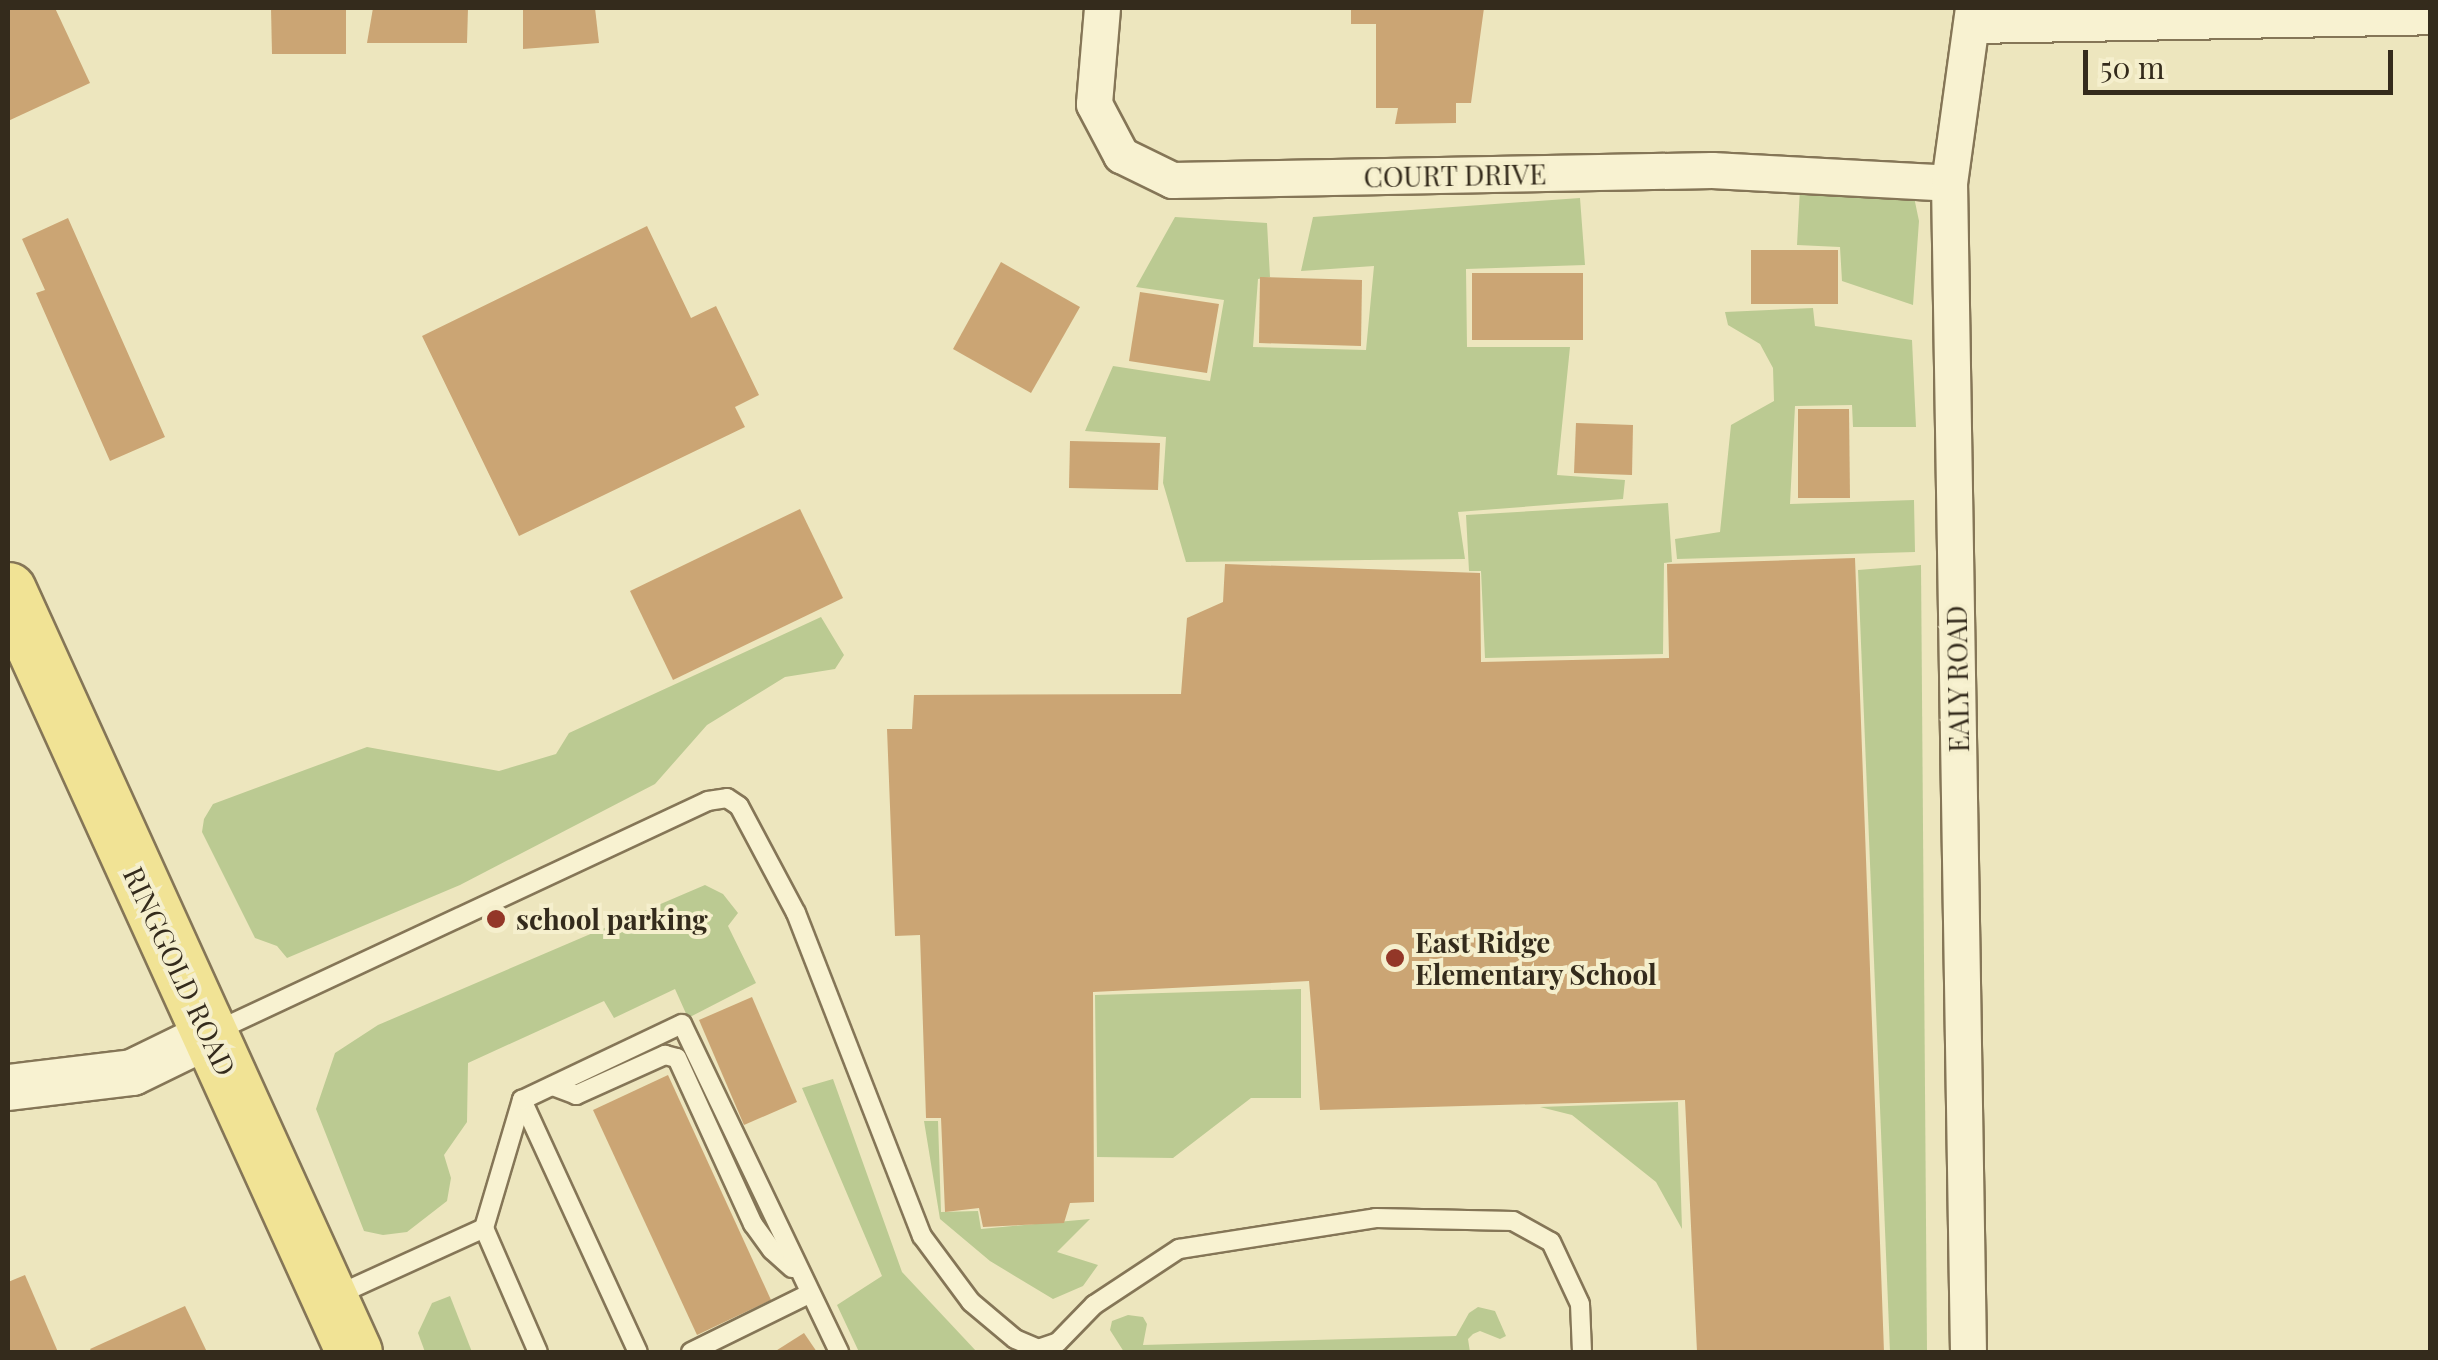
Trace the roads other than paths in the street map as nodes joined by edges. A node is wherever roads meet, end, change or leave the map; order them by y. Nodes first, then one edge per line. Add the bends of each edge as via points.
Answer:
1 (1102, 8) edge
2 (1973, 16) edge
3 (2430, 16) edge
4 (1950, 182) junction
5 (8, 590) edge
6 (208, 1035) junction
7 (553, 1086) junction
8 (8, 1087) edge
9 (522, 1100) junction
10 (484, 1228) junction
11 (800, 1275) junction
12 (809, 1294) junction
13 (330, 1298) junction
14 (1062, 1347) edge
15 (354, 1352) edge
16 (538, 1352) edge
17 (638, 1352) edge
18 (690, 1352) edge
19 (839, 1352) edge
20 (1582, 1352) edge
21 (1968, 1352) edge

1 - 4 street, COURT DRIVE via 1094,104 1121,155 1172,180 1712,170
2 - 3 street
2 - 4 street, EALY ROAD
4 - 21 street, EALY ROAD
5 - 6 main road, RINGGOLD ROAD via 26,650
6 - 8 street via 132,1072
6 - 13 main road, RINGGOLD ROAD
6 - 14 lane via 708,800 726,798 738,806 796,913 922,1236 971,1302 1015,1340 1038,1350
7 - 9 lane
7 - 11 lane via 576,1095 665,1056 677,1058 753,1224
7 - 11 lane via 682,1024
9 - 10 lane
9 - 17 lane
10 - 13 lane
10 - 16 lane
11 - 12 lane
12 - 18 lane
12 - 19 lane
13 - 15 main road, RINGGOLD ROAD
14 - 20 lane via 1094,1305 1178,1250 1376,1218 1514,1221 1551,1242 1580,1304

